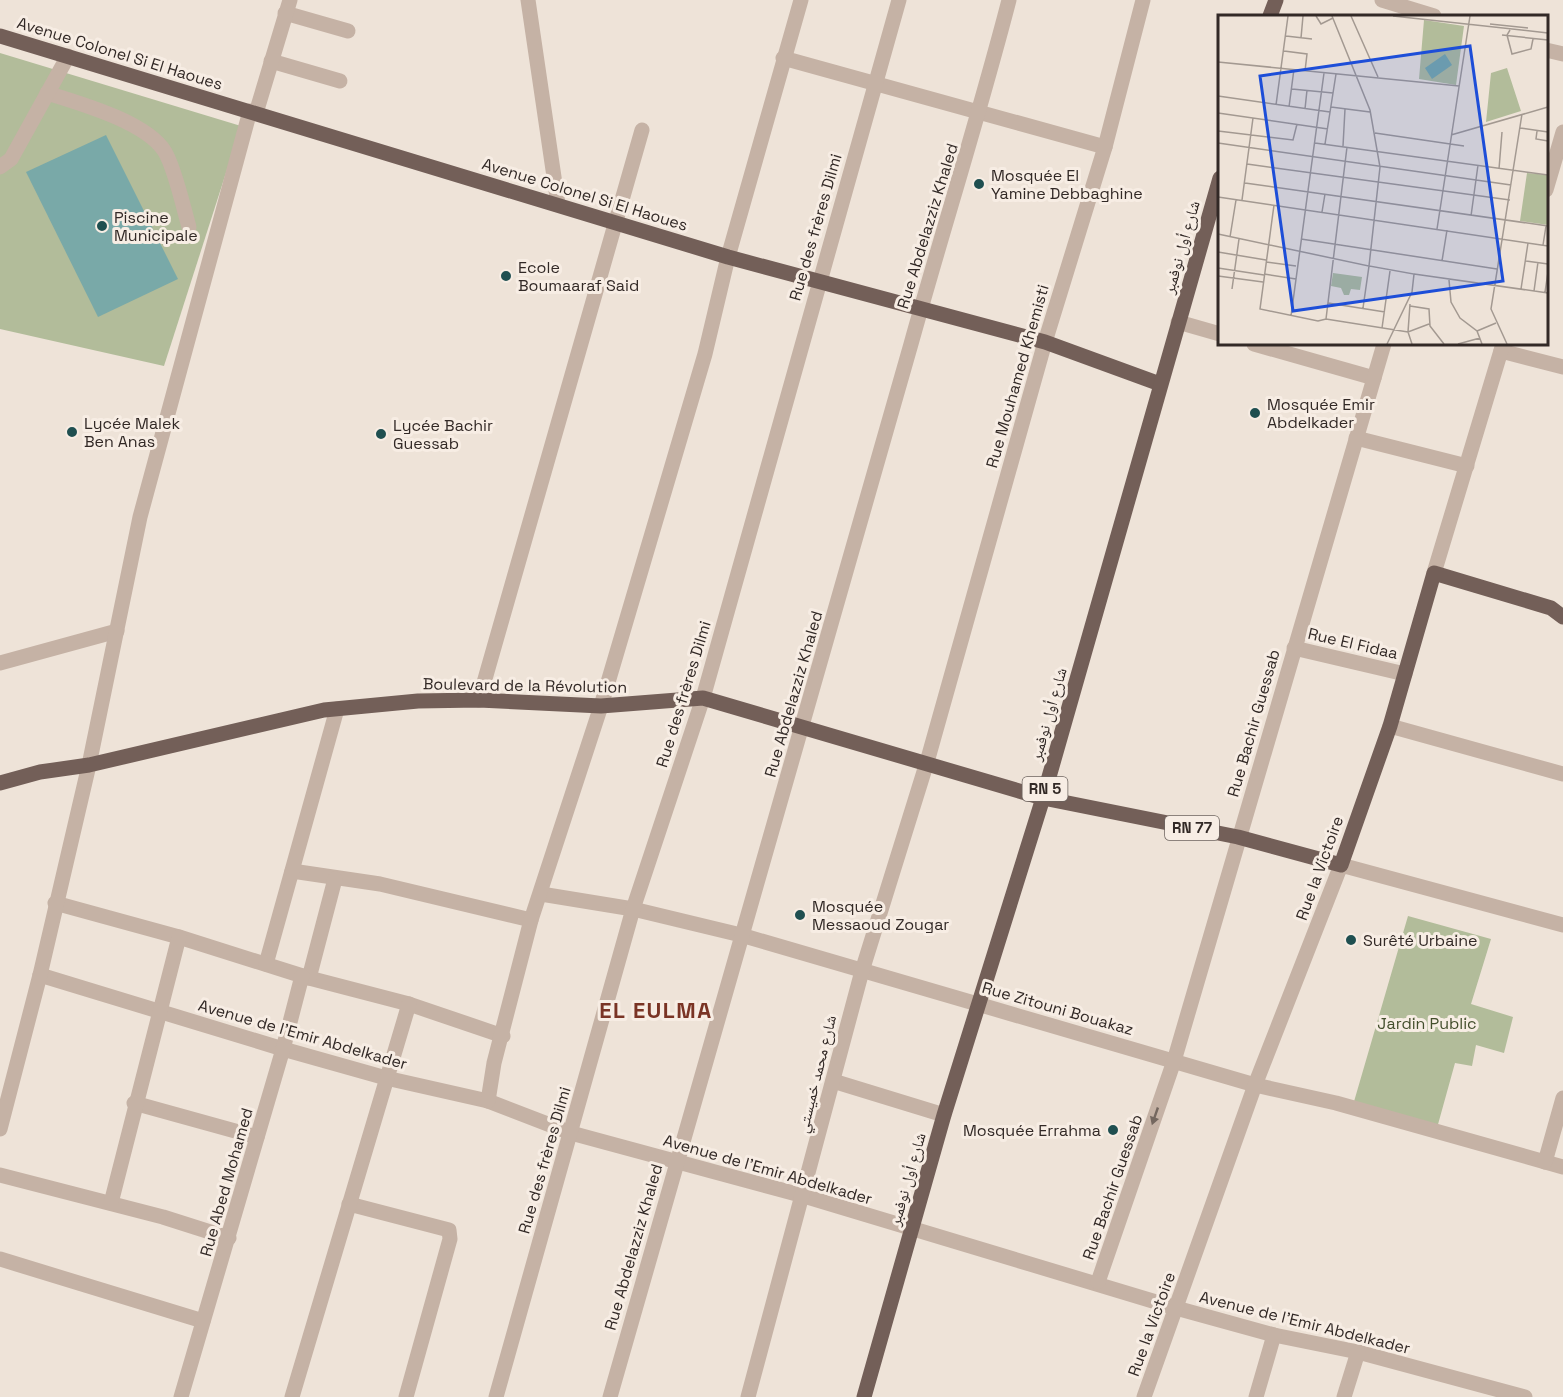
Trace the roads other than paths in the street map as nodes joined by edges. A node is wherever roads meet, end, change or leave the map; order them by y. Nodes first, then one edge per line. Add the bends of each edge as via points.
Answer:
1 (528, 0) edge
2 (801, 0) edge
3 (899, 0) edge
4 (1009, 0) edge
5 (1143, 0) edge
6 (1276, 0) edge
7 (1382, 0) edge
8 (288, 7) edge
9 (1270, 15) edge
10 (1431, 15) edge
11 (348, 31) dead end
12 (0, 36) edge
13 (1548, 50) edge
14 (1563, 54) edge
15 (69, 56) junction
16 (783, 58) junction
17 (271, 62) junction
18 (340, 81) dead end
19 (875, 83) junction
20 (47, 93) junction
21 (253, 112) junction
22 (980, 112) junction
23 (642, 130) dead end
24 (1563, 132) edge
25 (1105, 147) junction
26 (0, 167) edge
27 (1548, 183) edge
28 (1218, 185) edge
29 (558, 204) junction
30 (617, 222) junction
31 (189, 226) dead end
32 (728, 257) junction
33 (818, 281) junction
34 (920, 310) junction
35 (1178, 322) junction
36 (1218, 333) edge
37 (1045, 342) junction
38 (1258, 345) edge
39 (1384, 345) edge
40 (1502, 347) edge
41 (1563, 367) edge
42 (1374, 378) junction
43 (1160, 384) junction
44 (1356, 438) junction
45 (1467, 466) junction
46 (1434, 573) junction
47 (1559, 613) edge
48 (117, 631) junction
49 (1294, 648) junction
50 (0, 663) edge
51 (1405, 674) junction
52 (703, 698) junction
53 (479, 700) junction
54 (601, 706) junction
55 (337, 709) junction
56 (804, 726) junction
57 (1390, 726) junction
58 (927, 762) junction
59 (89, 765) junction
60 (1563, 774) edge
61 (0, 783) edge
62 (1043, 798) junction
63 (1238, 837) junction
64 (1341, 865) junction
65 (292, 871) junction
66 (335, 879) junction
67 (542, 894) junction
68 (55, 903) junction
69 (633, 909) junction
70 (531, 920) junction
71 (1563, 925) edge
72 (741, 935) junction
73 (179, 937) junction
74 (266, 964) junction
75 (862, 971) junction
76 (40, 975) junction
77 (306, 977) junction
78 (409, 1004) junction
79 (978, 1004) junction
80 (159, 1010) junction
81 (503, 1036) junction
82 (284, 1049) junction
83 (1174, 1061) junction
84 (386, 1078) junction
85 (833, 1081) junction
86 (1256, 1085) junction
87 (4, 1097) edge
88 (1563, 1098) edge
89 (488, 1101) junction
90 (134, 1103) junction
91 (944, 1115) junction
92 (0, 1129) edge
93 (571, 1133) junction
94 (257, 1137) junction
95 (676, 1162) junction
96 (1545, 1162) junction
97 (1563, 1167) edge
98 (0, 1175) edge
99 (804, 1196) junction
100 (111, 1203) junction
101 (349, 1204) junction
102 (911, 1229) junction
103 (229, 1238) junction
104 (0, 1259) edge
105 (1098, 1282) junction
106 (1176, 1308) junction
107 (203, 1321) junction
108 (1274, 1335) junction
109 (1358, 1352) junction
110 (181, 1397) edge
111 (292, 1397) edge
112 (406, 1397) edge
113 (496, 1397) edge
114 (610, 1397) edge
115 (748, 1397) edge
116 (864, 1397) edge
117 (1144, 1397) edge
118 (1256, 1397) edge
119 (1344, 1397) edge
120 (1525, 1397) edge

1 - 29 street
2 - 16 street
3 - 19 street, Rue des frères Dilmi
4 - 22 street, Rue Abdelazziz Khaled
5 - 25 street, Rue Mouhamed Khemisti
6 - 9 main road
7 - 10 street
8 - 11 street
8 - 17 street
12 - 15 main road, Avenue Colonel Si El Haoues
13 - 14 street
15 - 20 street
15 - 21 main road, Avenue Colonel Si El Haoues
16 - 19 street
16 - 32 street
17 - 18 street
17 - 21 street
19 - 22 street
19 - 33 street, Rue des frères Dilmi
20 - 26 street via 10,159
20 - 31 street via 104,111 142,132 165,151
21 - 29 main road, Avenue Colonel Si El Haoues
21 - 48 street via 140,517
22 - 25 street
22 - 34 street, Rue Abdelazziz Khaled
23 - 30 street
24 - 27 street
25 - 37 street, Rue Mouhamed Khemisti
28 - 35 main road, شارع أول نوفمبر / RN 5
29 - 30 main road, Avenue Colonel Si El Haoues
30 - 32 main road, Avenue Colonel Si El Haoues
30 - 53 street
32 - 33 main road, Avenue Colonel Si El Haoues
32 - 54 street via 705,354
33 - 34 main road, Avenue Colonel Si El Haoues
33 - 52 street, Rue des frères Dilmi
34 - 37 main road, Avenue Colonel Si El Haoues
34 - 56 street, Rue Abdelazziz Khaled
35 - 36 street
35 - 43 main road, شارع أول نوفمبر / RN 5
37 - 43 main road, Avenue Colonel Si El Haoues
37 - 58 street, Rue Mouhamed Khemisti
38 - 42 street
39 - 42 street, Rue Bachir Guessab
40 - 41 street
40 - 45 street, Rue la Victoire
42 - 44 street, Rue Bachir Guessab
43 - 62 main road, شارع أول نوفمبر / RN 5
44 - 45 street
44 - 49 street, Rue Bachir Guessab
45 - 46 street, Rue la Victoire
46 - 47 main road
46 - 51 main road, Rue la Victoire
48 - 50 street
48 - 59 street
49 - 51 street, Rue El Fidaa
49 - 63 street, Rue Bachir Guessab
51 - 57 main road, Rue la Victoire
52 - 54 main road, Boulevard de la Révolution
52 - 56 main road, Boulevard de la Révolution
52 - 69 street, Rue des frères Dilmi
53 - 54 main road, Boulevard de la Révolution
53 - 55 main road, Boulevard de la Révolution
54 - 67 street
55 - 59 main road, Boulevard de la Révolution
55 - 65 street
56 - 58 main road, Boulevard de la Révolution
56 - 72 street, Rue Abdelazziz Khaled
57 - 60 street
57 - 64 main road, Rue la Victoire
58 - 62 main road, Boulevard de la Révolution
58 - 75 street, شارع محمد خميستي
59 - 61 main road, Boulevard de la Révolution
59 - 68 street
62 - 63 main road, RN 77
62 - 79 main road, شارع أول نوفمبر / RN 5
63 - 64 main road, RN 77
63 - 83 street, Rue Bachir Guessab
64 - 71 street
64 - 86 street, Rue la Victoire
65 - 66 street
65 - 74 street
66 - 70 street via 380,884
66 - 77 street, Rue Abed Mohamed
67 - 69 street, Rue Zitouni Bouakaz
67 - 70 street
68 - 73 street
68 - 76 street
69 - 72 street, Rue Zitouni Bouakaz
69 - 93 street, Rue des frères Dilmi
70 - 81 street
72 - 75 street, Rue Zitouni Bouakaz
72 - 95 street, Rue Abdelazziz Khaled
73 - 74 street
73 - 80 street
74 - 77 street
75 - 79 street, Rue Zitouni Bouakaz
75 - 85 street, شارع محمد خميستي
76 - 80 street, Avenue de l'Emir Abdelkader
76 - 87 street
77 - 78 street
77 - 82 street, Rue Abed Mohamed
78 - 81 street
78 - 84 street
79 - 83 street, Rue Zitouni Bouakaz
79 - 91 main road, شارع أول نوفمبر / RN 5
80 - 82 street, Avenue de l'Emir Abdelkader
80 - 90 street
81 - 89 street
82 - 84 street, Avenue de l'Emir Abdelkader
82 - 94 street, Rue Abed Mohamed
83 - 86 street, Rue Zitouni Bouakaz
83 -> 105 street, Rue Bachir Guessab
84 - 89 street, Avenue de l'Emir Abdelkader
84 - 101 street
85 - 91 street
85 - 99 street, شارع محمد خميستي
86 - 96 street, Rue Zitouni Bouakaz via 1336,1103
86 - 106 street, Rue la Victoire
87 - 92 street
88 - 96 street
89 - 93 street, Avenue de l'Emir Abdelkader
90 - 94 street
90 - 100 street
91 - 102 main road, شارع أول نوفمبر / RN 5
93 - 95 street, Avenue de l'Emir Abdelkader
93 - 113 street, Rue des frères Dilmi
94 - 103 street, Rue Abed Mohamed
95 - 99 street, Avenue de l'Emir Abdelkader
95 - 114 street, Rue Abdelazziz Khaled
96 - 97 street, Rue Zitouni Bouakaz
98 - 100 street
99 - 102 street, Avenue de l'Emir Abdelkader
99 - 115 street, شارع محمد خميستي
100 - 103 street
101 - 111 street
101 - 112 street via 450,1230
102 - 105 street, Avenue de l'Emir Abdelkader
102 - 116 main road, شارع أول نوفمبر / RN 5
103 - 107 street, Rue Abed Mohamed
104 - 107 street
105 - 106 street, Avenue de l'Emir Abdelkader
106 - 108 street, Avenue de l'Emir Abdelkader
106 - 117 street, Rue la Victoire
107 - 110 street, Rue Abed Mohamed
108 - 109 street, Avenue de l'Emir Abdelkader
108 - 118 street
109 - 119 street
109 - 120 street, Avenue de l'Emir Abdelkader

